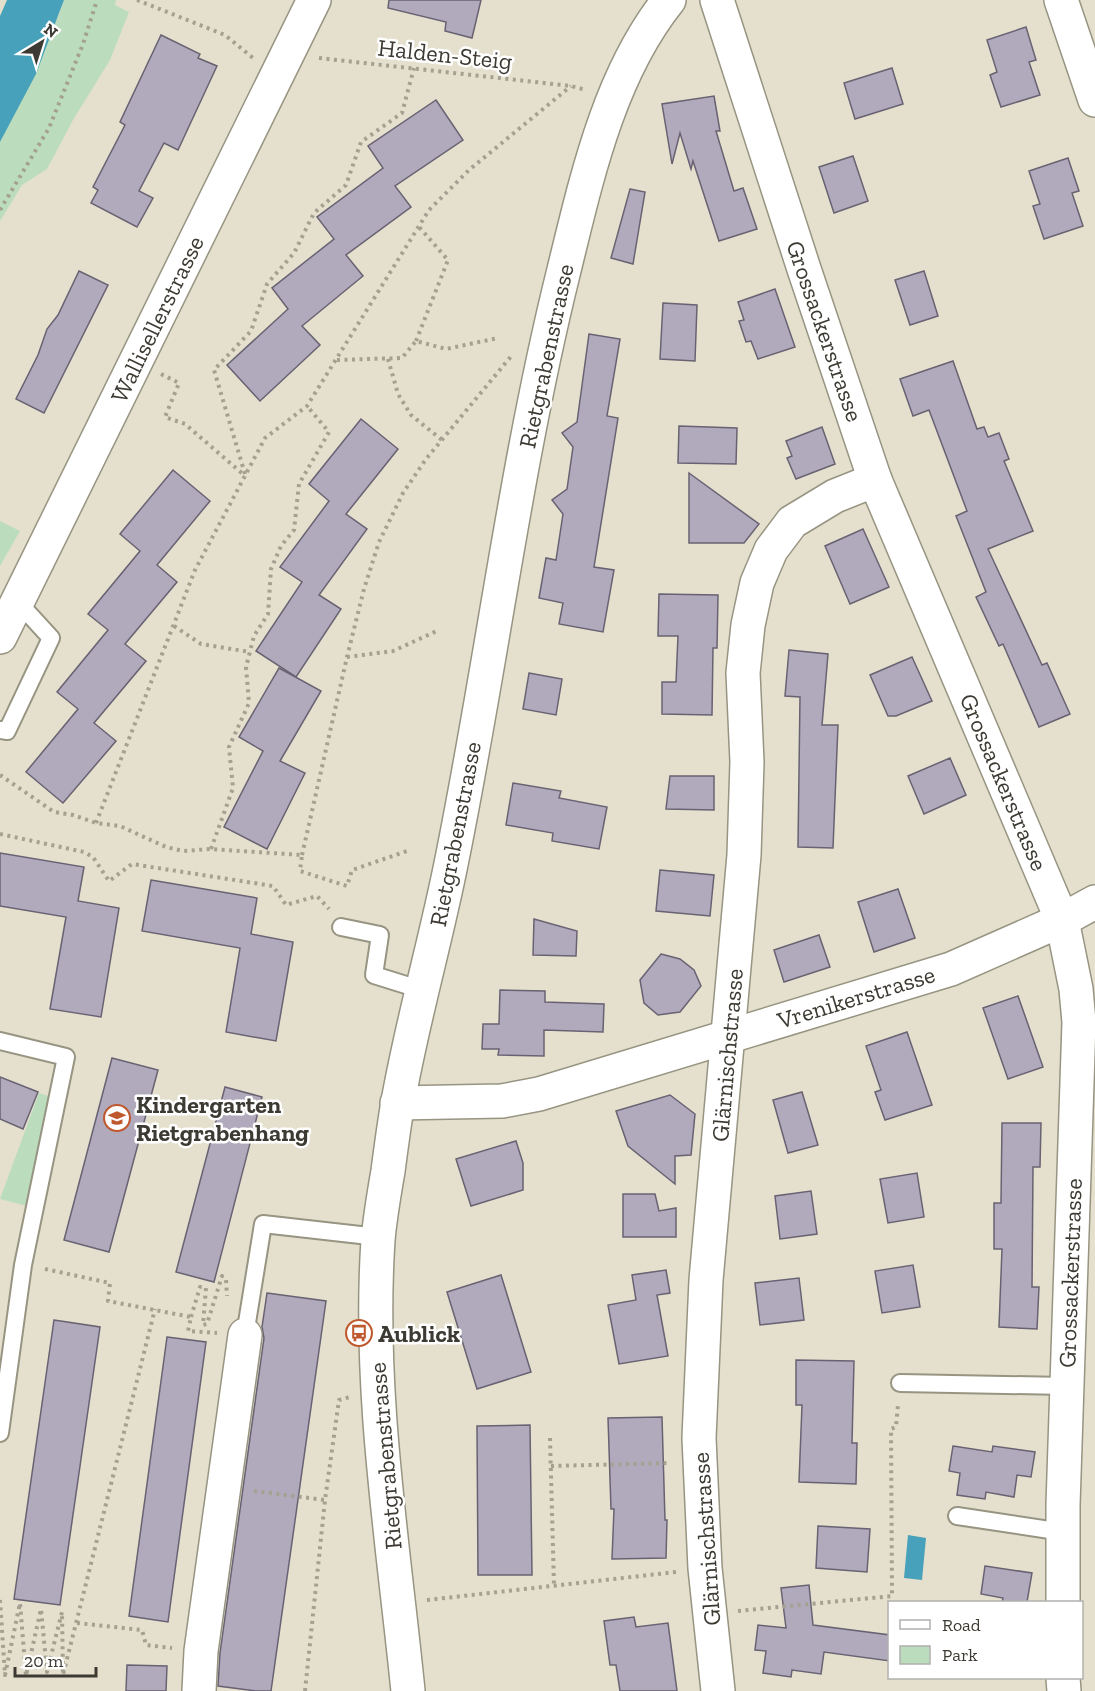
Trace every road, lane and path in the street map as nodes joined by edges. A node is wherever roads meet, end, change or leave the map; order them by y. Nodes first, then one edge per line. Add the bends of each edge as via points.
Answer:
1 (97, 0) edge
2 (139, 0) edge
3 (314, 0) edge
4 (669, 0) edge
5 (717, 0) edge
6 (1061, 0) edge
7 (316, 56) dead end
8 (254, 60) dead end
9 (414, 68) junction
10 (1095, 100) edge
11 (0, 210) edge
12 (419, 227) junction
13 (498, 338) dead end
14 (416, 341) junction
15 (515, 351) dead end
16 (388, 359) junction
17 (336, 360) junction
18 (161, 373) dead end
19 (308, 406) junction
20 (442, 440) junction
21 (245, 475) junction
22 (875, 480) junction
23 (18, 602) junction
24 (174, 626) junction
25 (440, 630) dead end
26 (0, 638) edge
27 (250, 652) junction
28 (347, 657) junction
29 (0, 730) edge
30 (0, 775) edge
31 (96, 824) junction
32 (0, 834) edge
33 (211, 849) junction
34 (410, 850) dead end
35 (302, 855) junction
36 (1095, 902) edge
37 (1062, 920) junction
38 (341, 927) joint
39 (422, 990) junction
40 (729, 1035) junction
41 (0, 1041) edge
42 (398, 1103) junction
43 (378, 1237) junction
44 (23, 1265) junction
45 (228, 1299) dead end
46 (155, 1309) junction
47 (191, 1317) junction
48 (188, 1331) dead end
49 (245, 1335) joint
50 (900, 1383) dead end
51 (1066, 1386) junction
52 (351, 1397) dead end
53 (897, 1415) dead end
54 (0, 1433) edge
55 (550, 1438) dead end
56 (700, 1462) junction
57 (551, 1466) junction
58 (260, 1491) dead end
59 (325, 1500) junction
60 (957, 1516) dead end
61 (1063, 1532) junction
62 (705, 1568) junction
63 (554, 1586) junction
64 (0, 1600) edge
65 (1063, 1601) edge
66 (399, 1603) junction
67 (710, 1614) junction
68 (77, 1623) junction
69 (158, 1646) dead end
70 (199, 1691) edge
71 (305, 1691) edge
72 (408, 1691) edge
73 (718, 1691) edge

1 - 11 path via 84,44 49,128
2 - 8 path via 225,35
3 - 23 street, Wallisellerstrasse
4 - 39 street, Rietgrabenstrasse via 635,50 614,96 579,205 547,337 451,864
5 - 22 street, Grossackerstrasse
6 - 10 street
7 - 9 path, Halden-Steig
9 - 12 path, Halden-Steig via 571,86 469,170 429,210
9 - 21 path via 402,113 361,142 346,185 314,213 294,253 267,284 251,331 214,370
12 - 14 path via 448,260
12 - 17 path
13 - 14 path via 446,349
14 - 16 path via 402,358
15 - 20 path
16 - 17 path
16 - 20 path via 398,394 411,415
17 - 19 path
18 - 21 path via 179,383 165,417 185,424
19 - 21 path via 265,438
19 - 27 path via 329,432 299,484 294,530 281,546 271,569 268,614 254,636
20 - 28 path via 403,493 379,542
21 - 24 path via 195,570
22 - 37 street, Grossackerstrasse
22 - 40 street, Glärnischstrasse via 835,496 792,522 771,550 757,583 743,673 747,762 744,855
23 - 26 street, Wallisellerstrasse
23 - 29 lane via 51,639 7,731
24 - 27 path via 201,644
24 - 31 path
25 - 28 path via 393,651
27 - 33 path via 246,667 249,703 229,747 233,788
28 - 35 path
30 - 31 path via 54,812
31 - 33 path via 120,826 152,842 183,851
32 - 38 path via 84,852 93,857 109,880 132,864 273,886 286,905 317,896
33 - 35 path
34 - 35 path via 352,870 347,886 300,871
36 - 37 street, Vrenikerstrasse
37 - 40 street, Vrenikerstrasse via 951,969
37 - 51 street, Grossackerstrasse via 1079,1022
38 - 39 lane via 380,935 374,975
39 - 42 street, Rietgrabenstrasse
40 - 42 street, Vrenikerstrasse via 539,1094 502,1101
40 - 56 street, Glärnischstrasse via 706,1280
41 - 44 lane via 66,1057
42 - 43 street, Rietgrabenstrasse
43 - 49 lane via 263,1224
43 - 66 street, Rietgrabenstrasse via 377,1399
44 - 46 path via 110,1283 108,1300
44 - 54 lane
45 - 47 path via 226,1279 222,1276 207,1324 203,1325 206,1288 200,1287
46 - 47 path
46 - 68 path
47 - 48 path
49 - 70 street via 201,1651
50 - 51 lane
51 - 61 street, Grossackerstrasse
52 - 59 path via 339,1400
53 - 67 path via 896,1427 891,1429 892,1596
55 - 57 path
56 - 57 path
56 - 62 street, Glärnischstrasse
57 - 63 path
58 - 59 path
59 - 71 path
60 - 61 lane
61 - 65 street, Grossackerstrasse
62 - 63 path
62 - 67 street, Glärnischstrasse
63 - 66 path
64 - 68 path via 5,1676 20,1604 26,1676 41,1609 47,1672 62,1612 63,1675
66 - 72 street, Rietgrabenstrasse
67 - 73 street, Glärnischstrasse
68 - 69 path via 142,1630 146,1645

